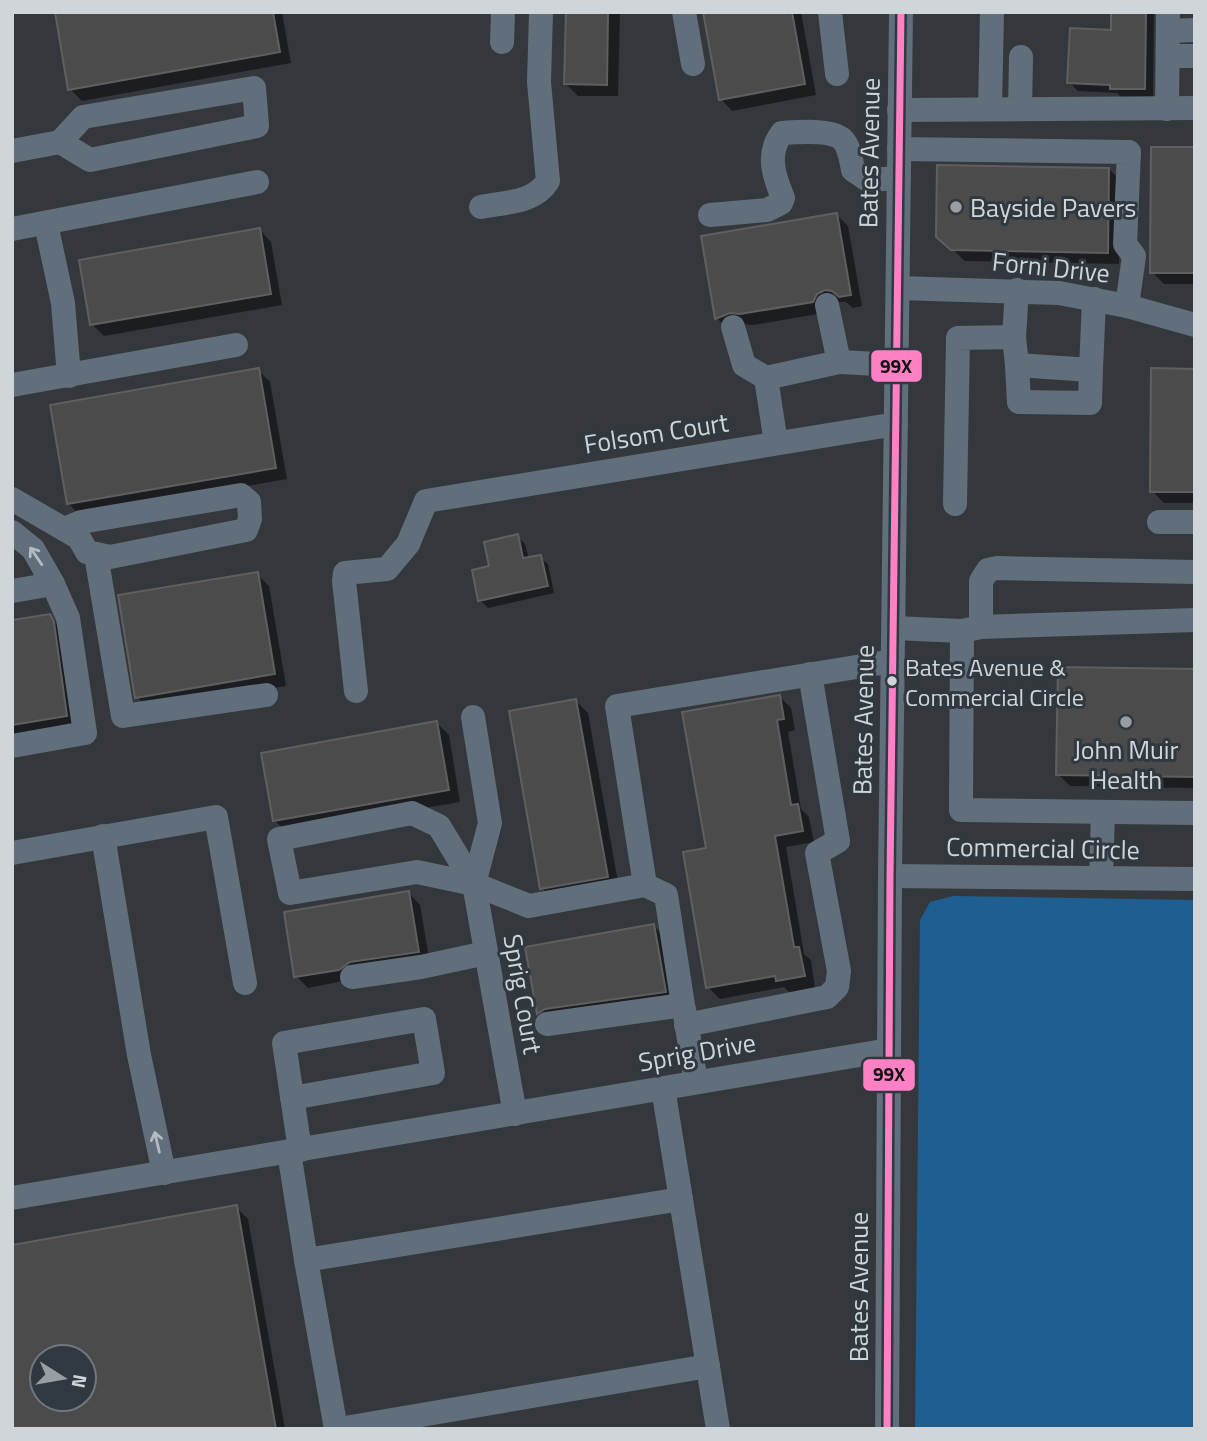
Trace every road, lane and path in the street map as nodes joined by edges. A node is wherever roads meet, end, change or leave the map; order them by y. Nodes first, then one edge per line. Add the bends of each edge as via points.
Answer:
1 (503, 12) edge
2 (541, 12) edge
3 (684, 12) edge
4 (830, 12) edge
5 (901, 12) edge
6 (992, 12) edge
7 (1168, 22) edge
8 (1195, 30) edge
9 (502, 41) dead end
10 (1168, 56) junction
11 (1021, 57) dead end
12 (1195, 57) edge
13 (693, 64) dead end
14 (837, 74) dead end
15 (1195, 108) edge
16 (990, 109) junction
17 (1020, 109) junction
18 (1167, 109) junction
19 (900, 110) junction
20 (60, 142) junction
21 (899, 149) junction
22 (12, 151) edge
23 (899, 178) junction
24 (257, 182) dead end
25 (481, 207) dead end
26 (710, 215) dead end
27 (46, 224) junction
28 (12, 229) edge
29 (898, 288) junction
30 (1017, 290) junction
31 (1094, 299) junction
32 (827, 305) dead end
33 (1127, 306) junction
34 (1195, 325) edge
35 (733, 327) dead end
36 (1014, 338) junction
37 (236, 345) dead end
38 (839, 362) junction
39 (897, 365) junction
40 (1017, 365) junction
41 (1091, 370) junction
42 (69, 376) junction
43 (765, 378) junction
44 (12, 385) edge
45 (896, 425) junction
46 (776, 443) junction
47 (12, 499) edge
48 (955, 503) dead end
49 (1159, 522) dead end
50 (1195, 522) edge
51 (64, 529) junction
52 (12, 532) edge
53 (96, 555) junction
54 (1195, 572) edge
55 (53, 584) junction
56 (12, 591) edge
57 (1195, 620) edge
58 (894, 628) junction
59 (972, 629) junction
60 (894, 661) junction
61 (810, 674) junction
62 (356, 691) dead end
63 (266, 695) dead end
64 (473, 717) dead end
65 (12, 746) edge
66 (1103, 812) junction
67 (1195, 813) edge
68 (103, 836) junction
69 (12, 853) edge
70 (890, 876) junction
71 (1101, 878) junction
72 (1195, 879) edge
73 (474, 884) junction
74 (645, 885) junction
75 (486, 953) junction
76 (352, 977) dead end
77 (245, 983) dead end
78 (685, 1015) junction
79 (547, 1024) dead end
80 (889, 1050) junction
81 (696, 1082) junction
82 (663, 1088) junction
83 (292, 1098) junction
84 (514, 1114) junction
85 (294, 1151) junction
86 (164, 1173) junction
87 (12, 1198) edge
88 (681, 1199) junction
89 (306, 1260) junction
90 (708, 1367) junction
91 (338, 1429) edge
92 (718, 1429) edge
93 (887, 1429) edge

1 - 9 street
2 - 25 street via 539,82 548,181 540,193 526,199
3 - 13 street
4 - 14 street
5 - 19 street, Bates Avenue
6 - 16 street
7 - 8 street
7 - 10 street
10 - 12 street
10 - 18 street
11 - 17 street
15 - 18 street
16 - 17 street
16 - 19 street
17 - 18 street
19 - 21 street, Bates Avenue
20 - 20 street via 83,117 254,88 257,126 90,160
20 - 22 street
21 - 23 street, Bates Avenue
21 - 33 street via 1129,152 1125,244 1134,256
23 - 26 street via 868,180 853,170 849,150 841,138 831,134 782,133 772,155 783,198 780,203 767,210
23 - 29 street, Bates Avenue
24 - 27 street
27 - 28 street
27 - 42 street via 63,303
29 - 30 street, Forni Drive
29 - 39 street, Bates Avenue
30 - 31 street, Forni Drive
30 - 36 street
31 - 33 street, Forni Drive
31 - 41 street
32 - 38 street
33 - 34 street, Forni Drive
35 - 43 street via 744,365
36 - 40 street
36 - 48 street via 958,338
37 - 42 street
38 - 39 street
38 - 43 street
39 - 45 street, Bates Avenue
40 - 41 street
40 - 41 street via 1019,402 1090,403
42 - 44 street
43 - 46 street
45 - 46 street, Folsom Court
45 - 58 street, Bates Avenue
46 - 62 street, Folsom Court via 426,501 408,544 387,569 345,573
47 - 51 street
49 - 50 street
51 - 53 street
51 - 53 street via 81,522 241,495 249,502 246,530
55 -> 52 street via 33,549
53 - 63 street via 123,716
54 - 59 street via 988,570 981,581
55 - 56 street
55 - 65 street via 68,618 85,733
57 - 59 street
58 - 59 street
58 - 60 street, Bates Avenue
59 - 66 street via 961,810
60 - 61 street
60 - 70 street, Bates Avenue
61 - 74 street via 617,706
61 - 78 street via 838,841 817,853 839,971 836,987 827,997
64 - 73 street via 490,823
66 - 67 street
66 - 71 street
68 - 69 street
68 - 77 street via 216,817
86 -> 68 street via 149,1111
70 - 71 street, Commercial Circle
70 - 80 street, Bates Avenue
71 - 72 street, Commercial Circle
73 - 73 street via 439,826 412,813 279,839 290,893 418,872
73 - 74 street via 529,906
73 - 75 street, Sprig Court
74 - 78 street via 666,895
75 - 76 street
75 - 84 street, Sprig Court
78 - 79 street
78 - 81 street
80 - 81 street, Sprig Drive
80 - 93 street, Bates Avenue
81 - 82 street, Sprig Drive
82 - 84 street, Sprig Drive
82 - 88 street
83 - 83 street via 433,1073 424,1019 284,1042
83 - 85 street
84 - 85 street, Sprig Drive
85 - 86 street, Sprig Drive
85 - 89 street
86 - 87 street, Sprig Drive
88 - 89 street
88 - 90 street
89 - 91 street
90 - 91 street
90 - 92 street

